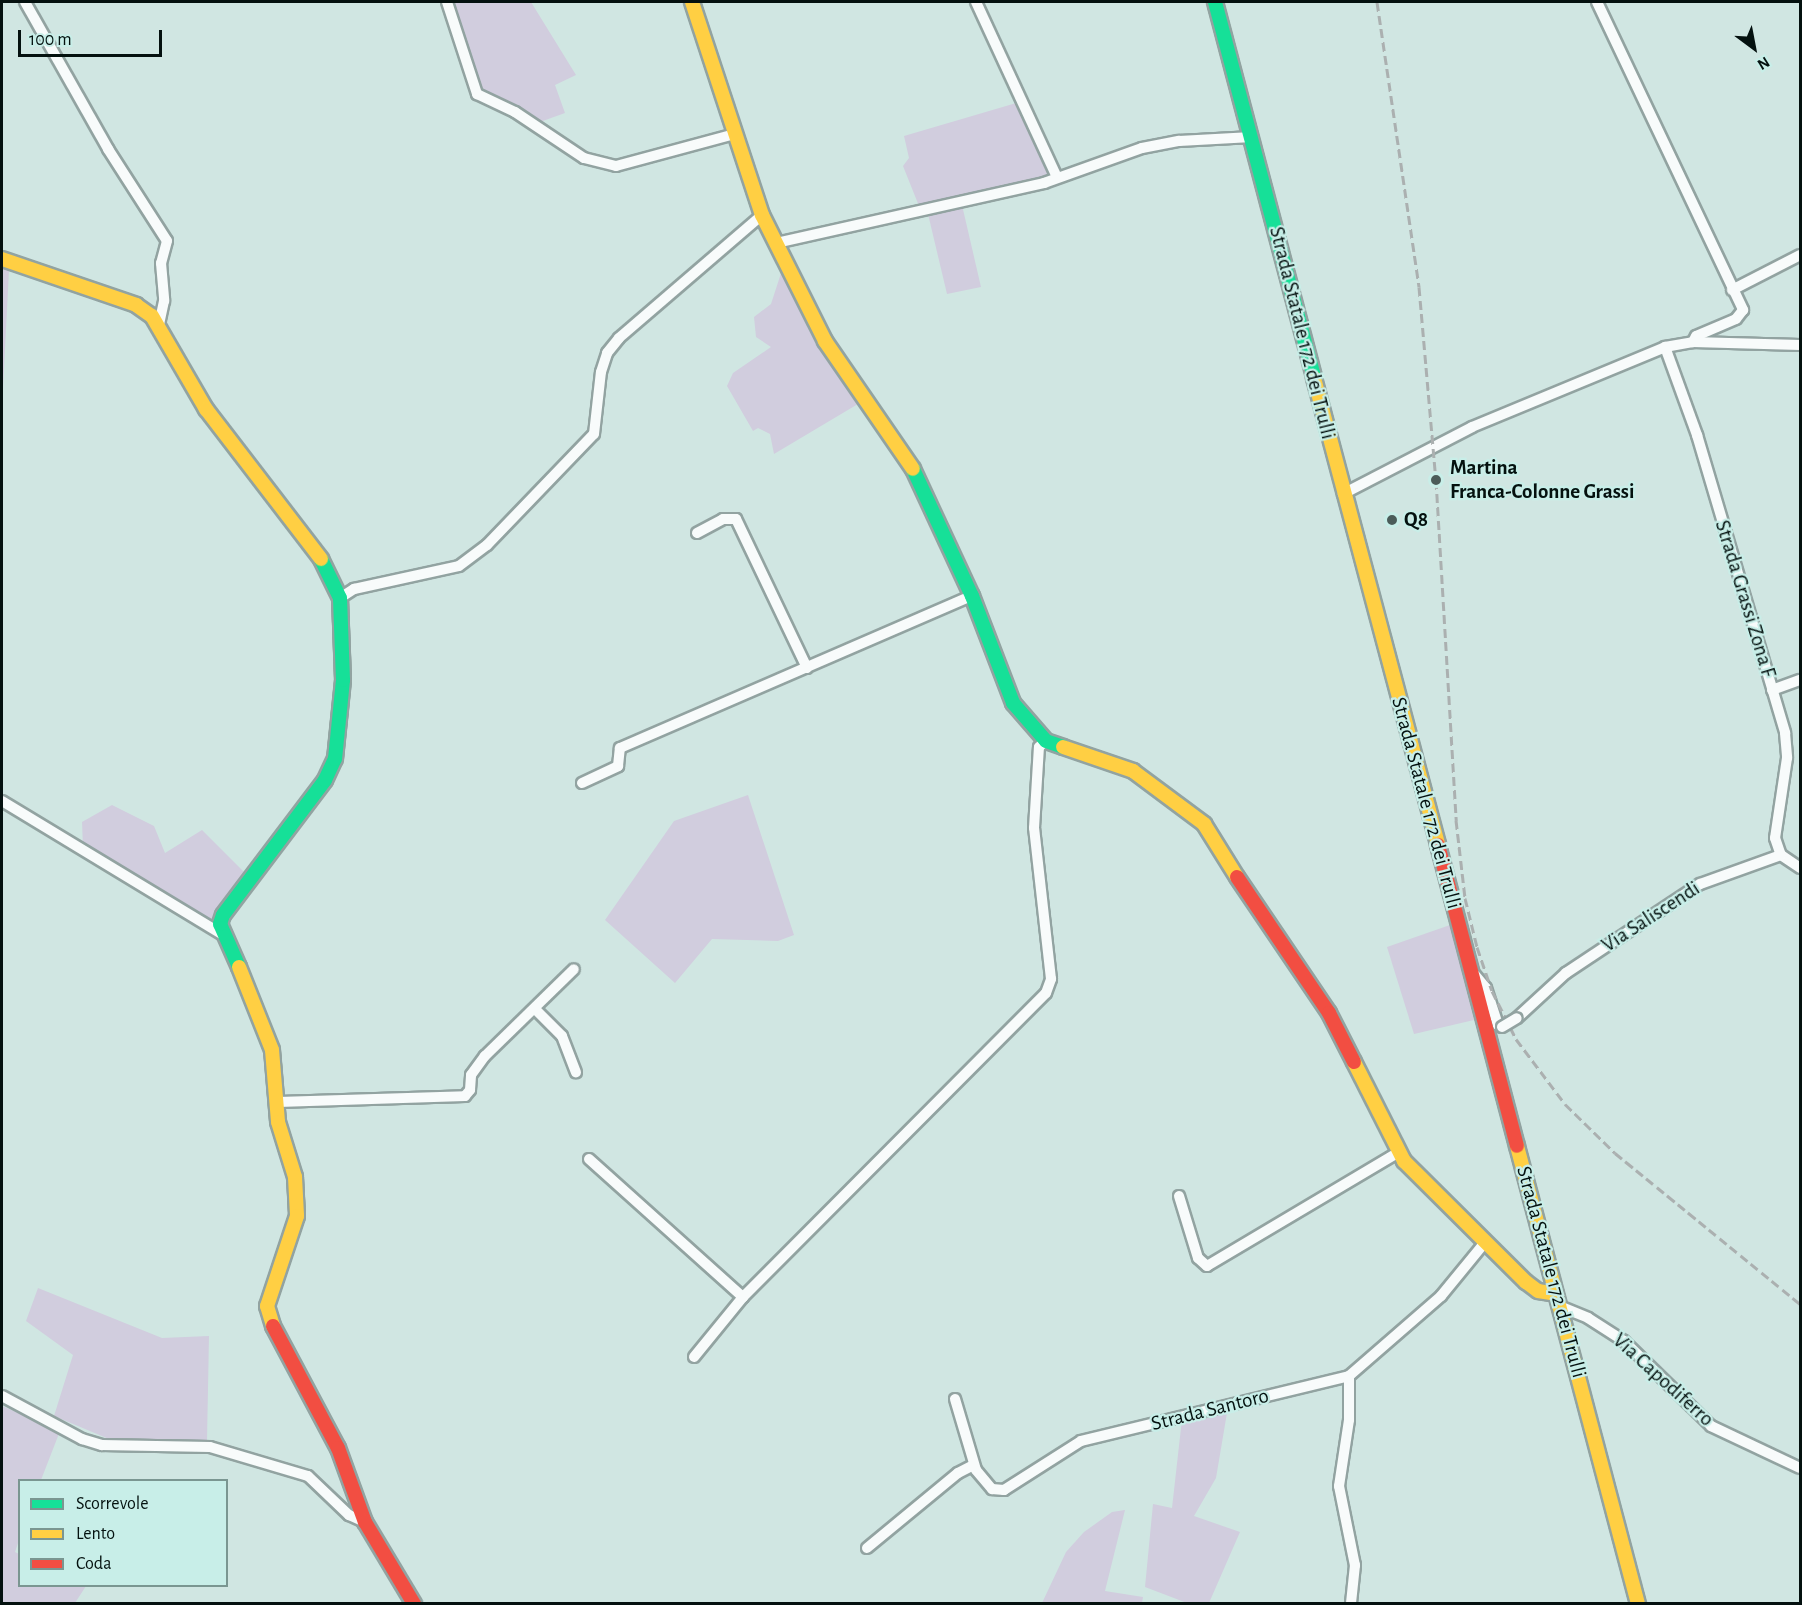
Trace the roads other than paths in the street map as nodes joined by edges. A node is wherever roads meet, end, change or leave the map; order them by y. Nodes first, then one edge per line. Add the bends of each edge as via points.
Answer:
1 (24, 2) edge
2 (447, 2) edge
3 (692, 2) edge
4 (976, 2) edge
5 (1215, 2) edge
6 (1597, 2) edge
7 (735, 134) junction
8 (1252, 137) junction
9 (1057, 177) junction
10 (762, 215) junction
11 (776, 243) junction
12 (1800, 255) edge
13 (2, 259) edge
14 (1732, 290) junction
15 (159, 324) junction
16 (1693, 342) junction
17 (1800, 345) edge
18 (1665, 347) junction
19 (1343, 494) junction
20 (697, 533) dead end
21 (972, 596) junction
22 (340, 598) junction
23 (807, 668) junction
24 (1800, 680) edge
25 (1772, 690) junction
26 (1046, 741) junction
27 (582, 783) dead end
28 (2, 801) edge
29 (1781, 855) junction
30 (1800, 868) edge
31 (223, 935) junction
32 (574, 969) dead end
33 (1471, 971) junction
34 (535, 1009) junction
35 (576, 1072) dead end
36 (278, 1102) junction
37 (1399, 1152) junction
38 (589, 1159) dead end
39 (1179, 1196) dead end
40 (1486, 1241) junction
41 (743, 1297) junction
42 (1558, 1300) junction
43 (694, 1357) dead end
44 (1349, 1376) junction
45 (2, 1396) edge
46 (955, 1399) dead end
47 (974, 1465) junction
48 (1800, 1468) edge
49 (365, 1522) junction
50 (867, 1548) dead end
51 (414, 1604) edge
52 (1351, 1604) edge
53 (1638, 1604) edge

1 - 15 street via 108,149 167,241 161,263 164,301
2 - 7 street via 477,94 514,112 584,158 616,166
3 - 7 street
4 - 9 street
5 - 8 street, Strada Statale 172 dei Trulli
6 - 14 street
7 - 10 street
8 - 9 street via 1179,141 1142,148
8 - 19 street, Strada Statale 172 dei Trulli
9 - 11 street
10 - 11 street
10 - 22 street via 619,338 607,353 601,372 594,434 488,545 459,566 354,589
11 - 21 street via 825,340 908,459
12 - 14 street
13 - 15 street via 136,305
14 - 16 street via 1743,310 1741,316 1696,336
15 - 22 street via 186,380 225,434 294,516 316,548
16 - 17 street
16 - 18 street
18 - 19 street via 1473,427
18 - 25 street, Strada Grassi Zona F via 1697,435
19 - 33 street, Strada Statale 172 dei Trulli
20 - 23 street via 723,519 736,519
21 - 23 street
21 - 26 street via 1013,703
22 - 31 street via 343,680 335,759 325,780 223,915
23 - 27 street via 620,748 618,766
24 - 25 street
25 - 29 street, Strada Grassi Zona F via 1785,733 1787,758 1776,821 1775,838
26 - 37 street via 1133,771 1204,824 1265,923 1329,1013
26 - 41 street via 1039,747 1034,828 1051,979 1046,993
28 - 31 street
29 - 30 street
29 - 33 street, Via Saliscendi, bridge via 1700,884 1566,973 1502,1028 1486,988
31 - 36 street via 265,1026
32 - 34 street
33 - 42 street, Strada Statale 172 dei Trulli
34 - 35 street via 562,1036
34 - 36 street via 475,1068 465,1096
36 - 49 street via 278,1122 295,1177 297,1216 267,1306 272,1324 338,1448
37 - 39 street via 1207,1266 1198,1258
37 - 40 street via 1427,1187
38 - 41 street
40 - 42 street via 1526,1282
40 - 44 street, Strada Santoro via 1441,1296
41 - 43 street
42 - 48 street, Via Capodiferro via 1624,1341 1711,1426
42 - 53 street, Strada Statale 172 dei Trulli
44 - 47 street, Strada Santoro via 1081,1441 1004,1490 992,1489
44 - 52 street via 1349,1420 1339,1486 1355,1564
45 - 49 street via 82,1439 102,1445 210,1447 297,1473 329,1493 349,1515
46 - 47 street, Strada Santoro
47 - 50 street via 958,1473
49 - 51 street

